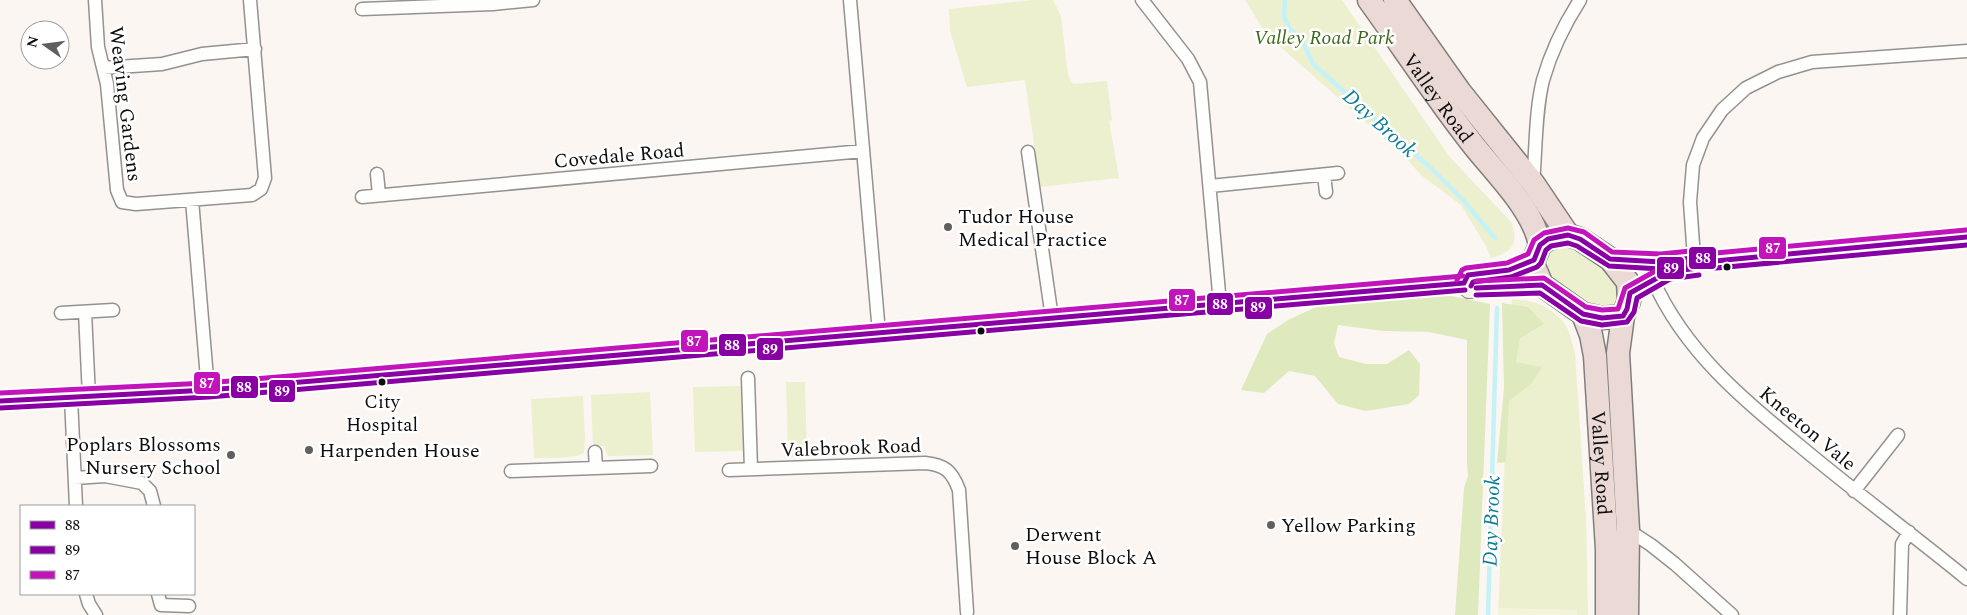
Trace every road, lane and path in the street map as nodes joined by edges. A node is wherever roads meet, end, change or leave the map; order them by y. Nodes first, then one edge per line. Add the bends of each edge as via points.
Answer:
1 (95, 0) edge
2 (250, 0) edge
3 (533, 0) edge
4 (850, 0) edge
5 (1142, 0) edge
6 (1369, 0) edge
7 (1395, 0) edge
8 (1580, 0) edge
9 (370, 6) edge
10 (254, 50) junction
11 (1967, 51) edge
12 (103, 68) junction
13 (863, 151) junction
14 (1028, 152) dead end
15 (377, 174) dead end
16 (1338, 174) dead end
17 (1324, 175) junction
18 (1533, 183) junction
19 (1210, 186) junction
20 (1326, 192) dead end
21 (379, 195) junction
22 (362, 197) dead end
23 (192, 200) junction
24 (1568, 235) junction
25 (1967, 237) edge
26 (1537, 253) junction
27 (1694, 258) junction
28 (1610, 259) junction
29 (1715, 261) junction
30 (1652, 280) junction
31 (1464, 283) junction
32 (1542, 285) junction
33 (1630, 293) junction
34 (1220, 304) junction
35 (113, 310) dead end
36 (85, 312) junction
37 (61, 313) dead end
38 (1583, 314) junction
39 (1623, 316) junction
40 (1052, 318) junction
41 (879, 333) junction
42 (748, 378) dead end
43 (208, 390) junction
44 (89, 397) junction
45 (71, 398) junction
46 (0, 401) edge
47 (1898, 435) dead end
48 (595, 452) dead end
49 (650, 466) dead end
50 (596, 468) junction
51 (751, 469) junction
52 (729, 470) dead end
53 (511, 472) dead end
54 (75, 478) junction
55 (1854, 491) junction
56 (76, 505) edge
57 (154, 505) edge
58 (1628, 530) junction
59 (1909, 532) junction
60 (1967, 579) edge
61 (86, 595) edge
62 (158, 595) edge
63 (189, 606) dead end
64 (967, 612) dead end
65 (96, 615) edge
66 (1607, 615) edge
67 (1627, 615) edge
68 (1732, 615) edge
69 (1900, 615) edge

1 - 12 street, Weaving Gardens via 98,47
2 - 10 street, Weaving Gardens
3 - 9 street via 493,4
4 - 13 street
5 - 19 street via 1188,59 1200,82
6 - 26 highway, Valley Road via 1470,142 1523,207 1538,232
7 - 18 highway, Valley Road via 1460,92
8 - 18 street via 1554,48 1543,82
10 - 12 street via 202,54 162,64
10 - 23 street, Weaving Gardens via 265,178 261,189 252,195
11 - 27 street via 1812,62 1778,72 1746,88 1722,110 1703,138 1693,166 1690,202
12 - 23 street, Weaving Gardens via 117,190 122,202
13 - 21 street, Covedale Road
13 - 41 street
14 - 40 street
15 - 21 street
16 - 17 street
17 - 19 street
17 - 20 street
18 - 24 highway, Valley Road
19 - 34 street
21 - 22 street, Covedale Road
23 - 43 street
24 - 26 highway via 1548,240
24 - 28 highway via 1580,238
25 - 29 street
26 - 31 street via 1509,270 1468,275
26 - 32 highway via 1534,266
27 - 28 street via 1661,262
27 - 29 street
28 - 33 highway via 1628,282
29 - 30 street via 1700,268 1668,272
30 - 33 street
30 - 55 street, Kneeton Vale via 1678,326 1720,377
31 - 32 street via 1469,288
31 - 34 street
32 - 38 highway
33 - 39 highway
34 - 40 street
35 - 36 street
36 - 37 street
36 - 44 street
38 - 39 highway via 1602,318
38 - 66 highway, Valley Road via 1595,356 1607,549
39 - 58 highway, Valley Road via 1618,353
40 - 41 street
41 - 43 street
42 - 51 street
43 - 44 street
44 - 45 street
45 - 46 street
45 - 54 street
47 - 55 street
48 - 50 street
49 - 50 street
50 - 53 street
51 - 52 street, Valebrook Road
51 - 64 street, Valebrook Road via 925,463 948,470 959,490
54 - 56 street
54 - 57 street via 105,476 142,483 150,491
55 - 59 street, Kneeton Vale
58 - 67 highway, Valley Road
58 - 68 street via 1663,554
59 - 60 street, Kneeton Vale
59 - 69 street via 1902,544
61 - 65 street
62 - 63 street via 161,605

